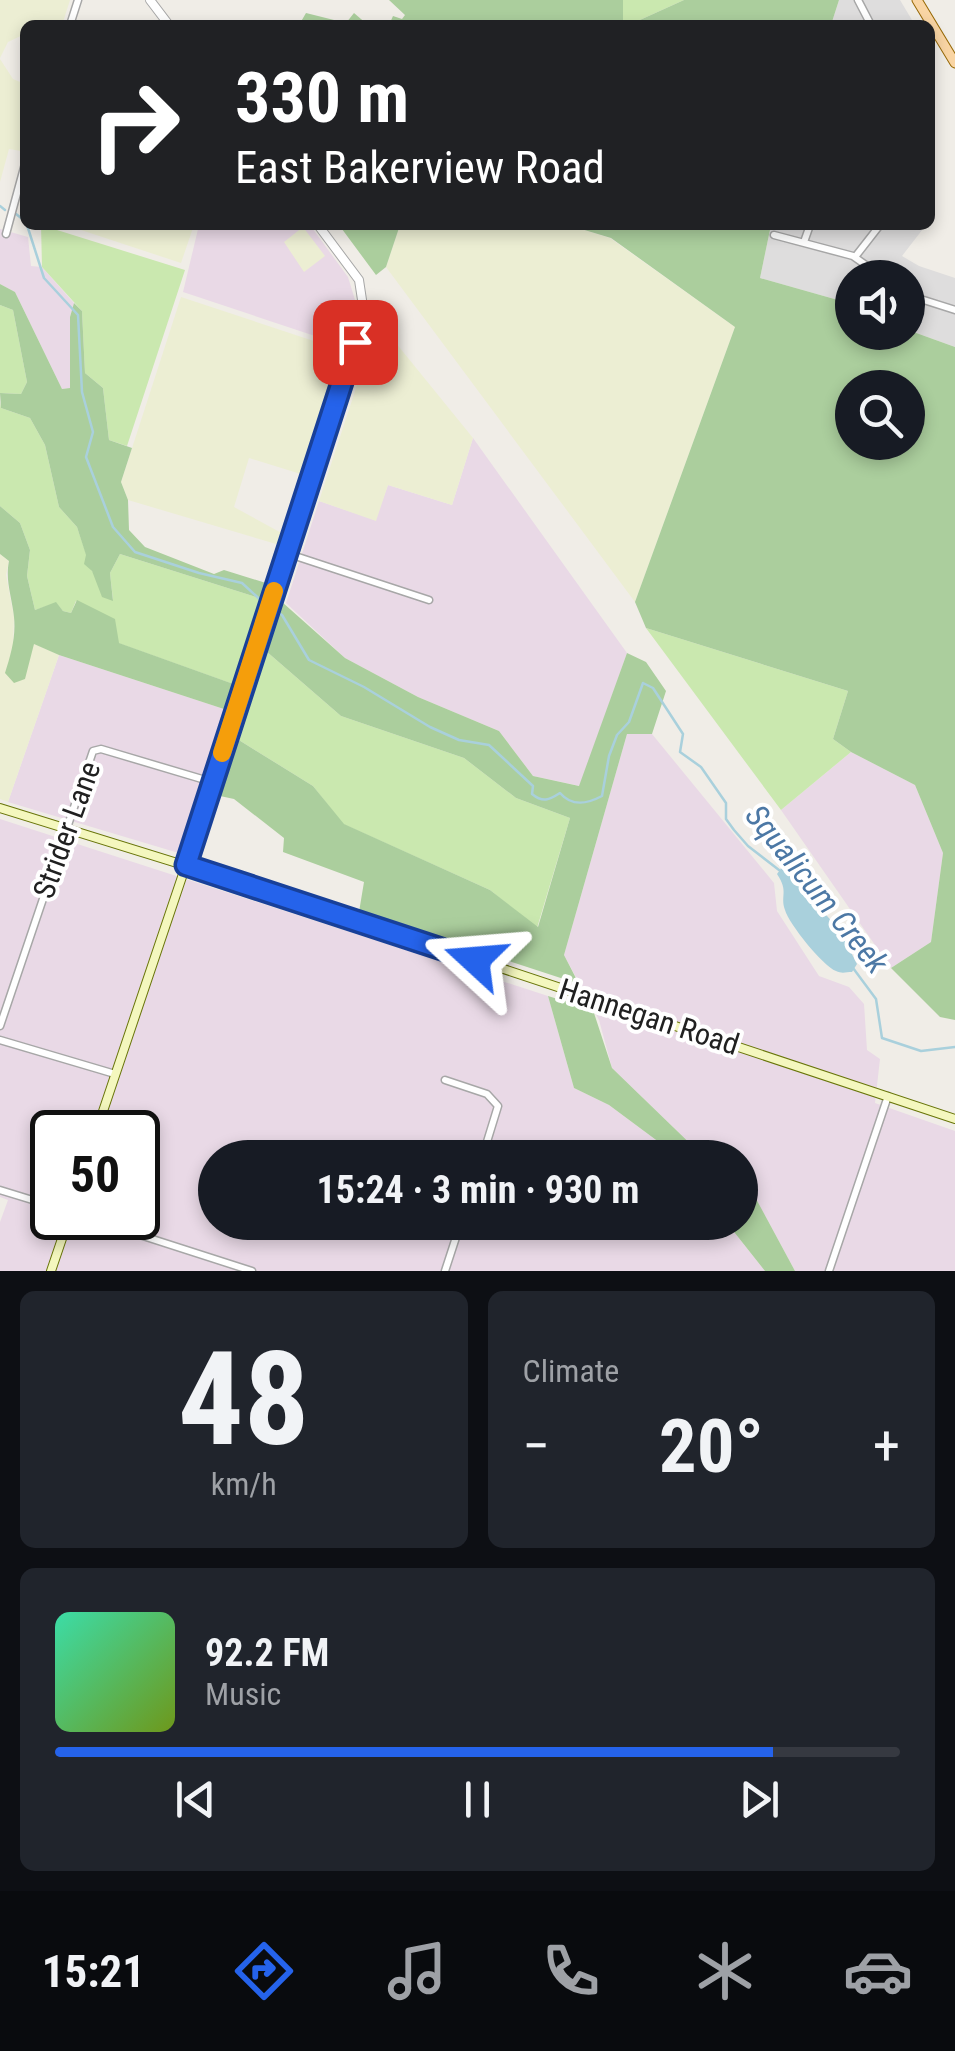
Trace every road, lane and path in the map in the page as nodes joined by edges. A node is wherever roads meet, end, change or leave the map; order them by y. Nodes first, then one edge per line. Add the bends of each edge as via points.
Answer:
1 (150, 0) edge
2 (165, 20) edge
3 (935, 30) edge
4 (955, 63) edge
5 (20, 182) edge
6 (322, 230) edge
7 (808, 230) edge
8 (876, 230) edge
9 (6, 234) dead end
10 (774, 234) dead end
11 (804, 242) junction
12 (855, 257) junction
13 (859, 260) edge
14 (925, 300) edge
15 (955, 310) edge
16 (286, 553) junction
17 (429, 600) dead end
18 (212, 782) junction
19 (0, 808) edge
20 (66, 828) junction
21 (186, 865) junction
22 (0, 1026) edge
23 (0, 1040) edge
24 (115, 1074) junction
25 (445, 1080) dead end
26 (888, 1096) junction
27 (103, 1110) edge
28 (955, 1119) edge
29 (488, 1140) edge
30 (0, 1190) edge
31 (30, 1199) edge
32 (62, 1240) edge
33 (155, 1240) edge
34 (455, 1240) edge
35 (51, 1271) edge
36 (252, 1271) edge
37 (445, 1271) edge
38 (828, 1271) edge

1 - 2 street
3 - 4 main road
5 - 9 street
6 - 16 street via 359,280 364,313
7 - 11 street
8 - 12 street
10 - 11 street
11 - 12 street
12 - 13 street
14 - 15 street
16 - 17 street
16 - 18 street
18 - 20 street, Strider Lane via 96,749
18 - 21 street
19 - 20 main road, Hannegan Road
20 - 21 main road, Hannegan Road
20 - 22 street, Strider Lane
21 - 24 main road
21 - 26 main road, Hannegan Road
23 - 24 street
24 - 27 main road
25 - 29 street via 494,1099 498,1106
26 - 28 main road, Hannegan Road
26 - 38 street
30 - 31 street
32 - 35 main road
33 - 36 street
34 - 37 street

